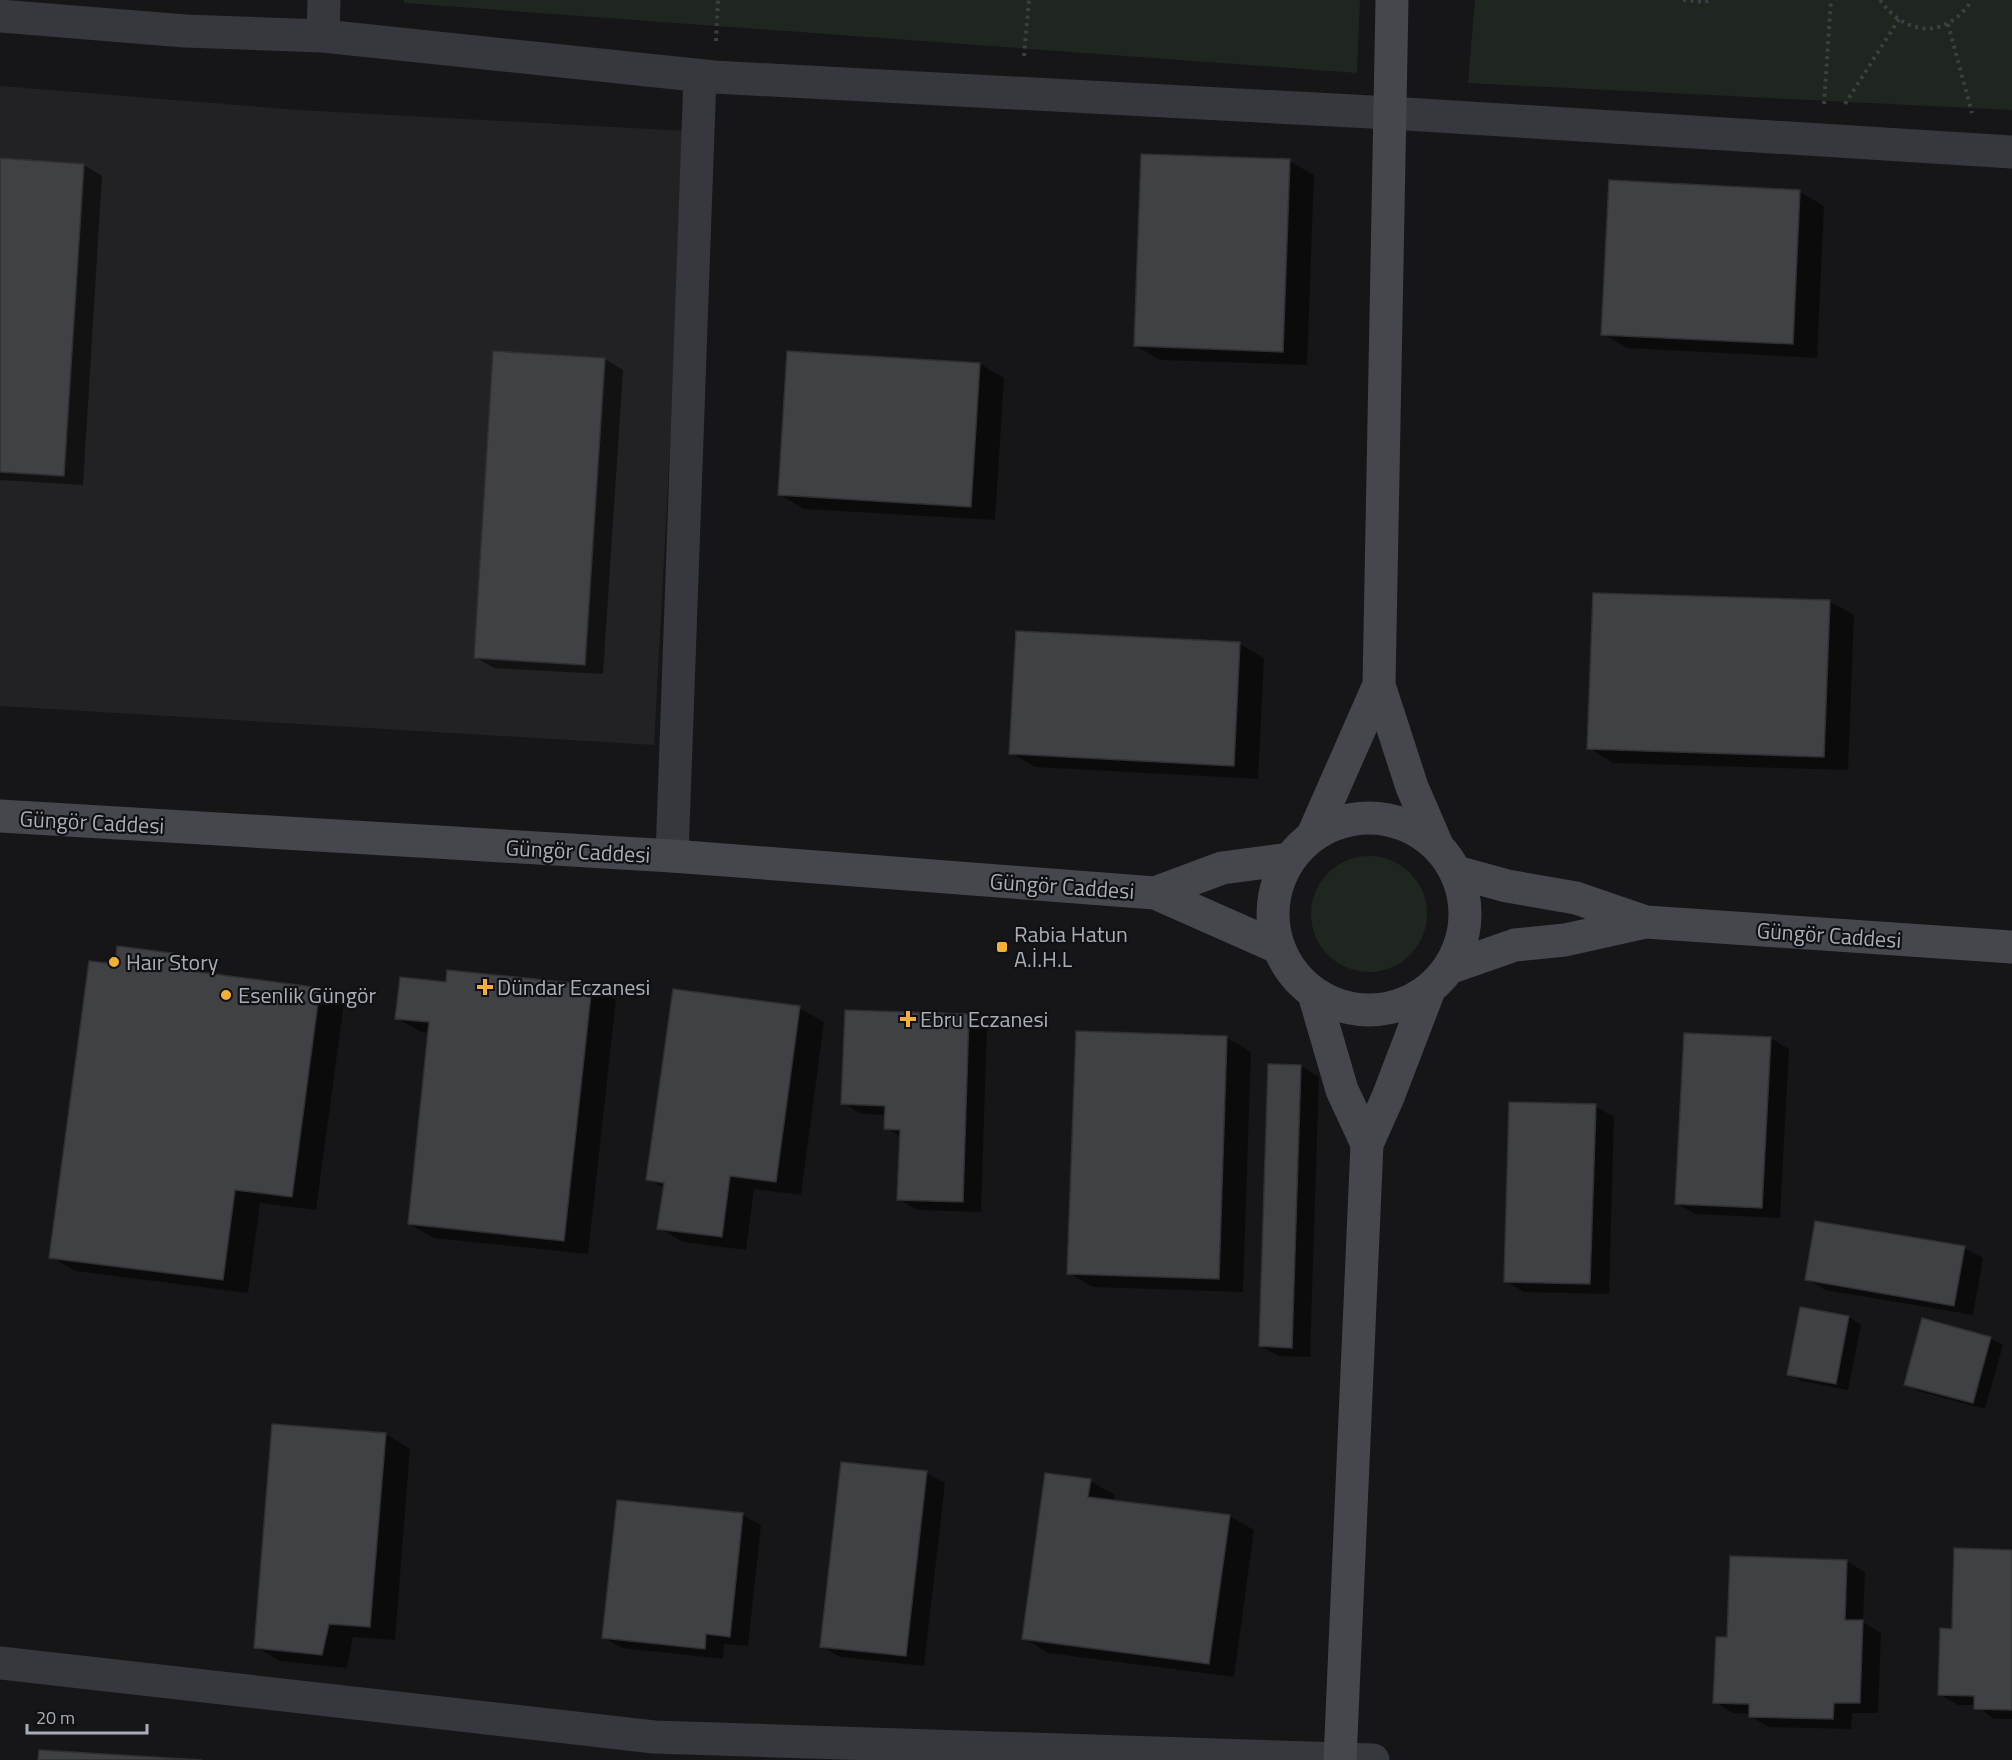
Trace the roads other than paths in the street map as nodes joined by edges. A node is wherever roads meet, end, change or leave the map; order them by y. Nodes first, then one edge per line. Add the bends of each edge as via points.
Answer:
1 (324, 0) edge
2 (1392, 0) edge
3 (0, 16) edge
4 (323, 36) junction
5 (700, 76) junction
6 (1390, 113) junction
7 (1997, 151) edge
8 (1379, 685) junction
9 (0, 816) edge
10 (1313, 835) junction
11 (1437, 845) junction
12 (672, 856) junction
13 (1289, 859) junction
14 (1456, 872) junction
15 (1155, 893) junction
16 (1646, 922) junction
17 (1277, 947) junction
18 (2012, 947) edge
19 (1439, 979) junction
20 (1314, 994) junction
21 (1366, 1144) junction
22 (0, 1663) edge
23 (654, 1748) edge
24 (1340, 1759) edge
25 (1373, 1760) edge

1 - 4 street
2 - 6 main road
3 - 4 street via 185,31
4 - 5 street
5 - 6 street
5 - 12 street
6 - 7 street
6 - 8 main road
8 - 10 main road
8 - 11 main road via 1412,787
9 - 12 main road, Güngör Caddesi
10 - 11 main road via 1343,821 1377,818 1409,826
10 - 13 main road
11 - 14 main road
12 - 15 main road, Güngör Caddesi
13 - 15 main road via 1222,868
13 - 17 main road via 1276,886 1273,907
14 - 16 main road via 1576,898
14 - 19 main road via 1465,904 1463,937
15 - 17 main road
16 - 18 main road, Güngör Caddesi
16 - 19 main road via 1565,940 1515,945
17 - 20 main road via 1292,973
19 - 20 main road via 1402,1005 1372,1011 1341,1007
19 - 21 main road
20 - 21 main road via 1342,1090
21 - 24 main road
22 - 23 street
23 - 24 street
24 - 25 street

